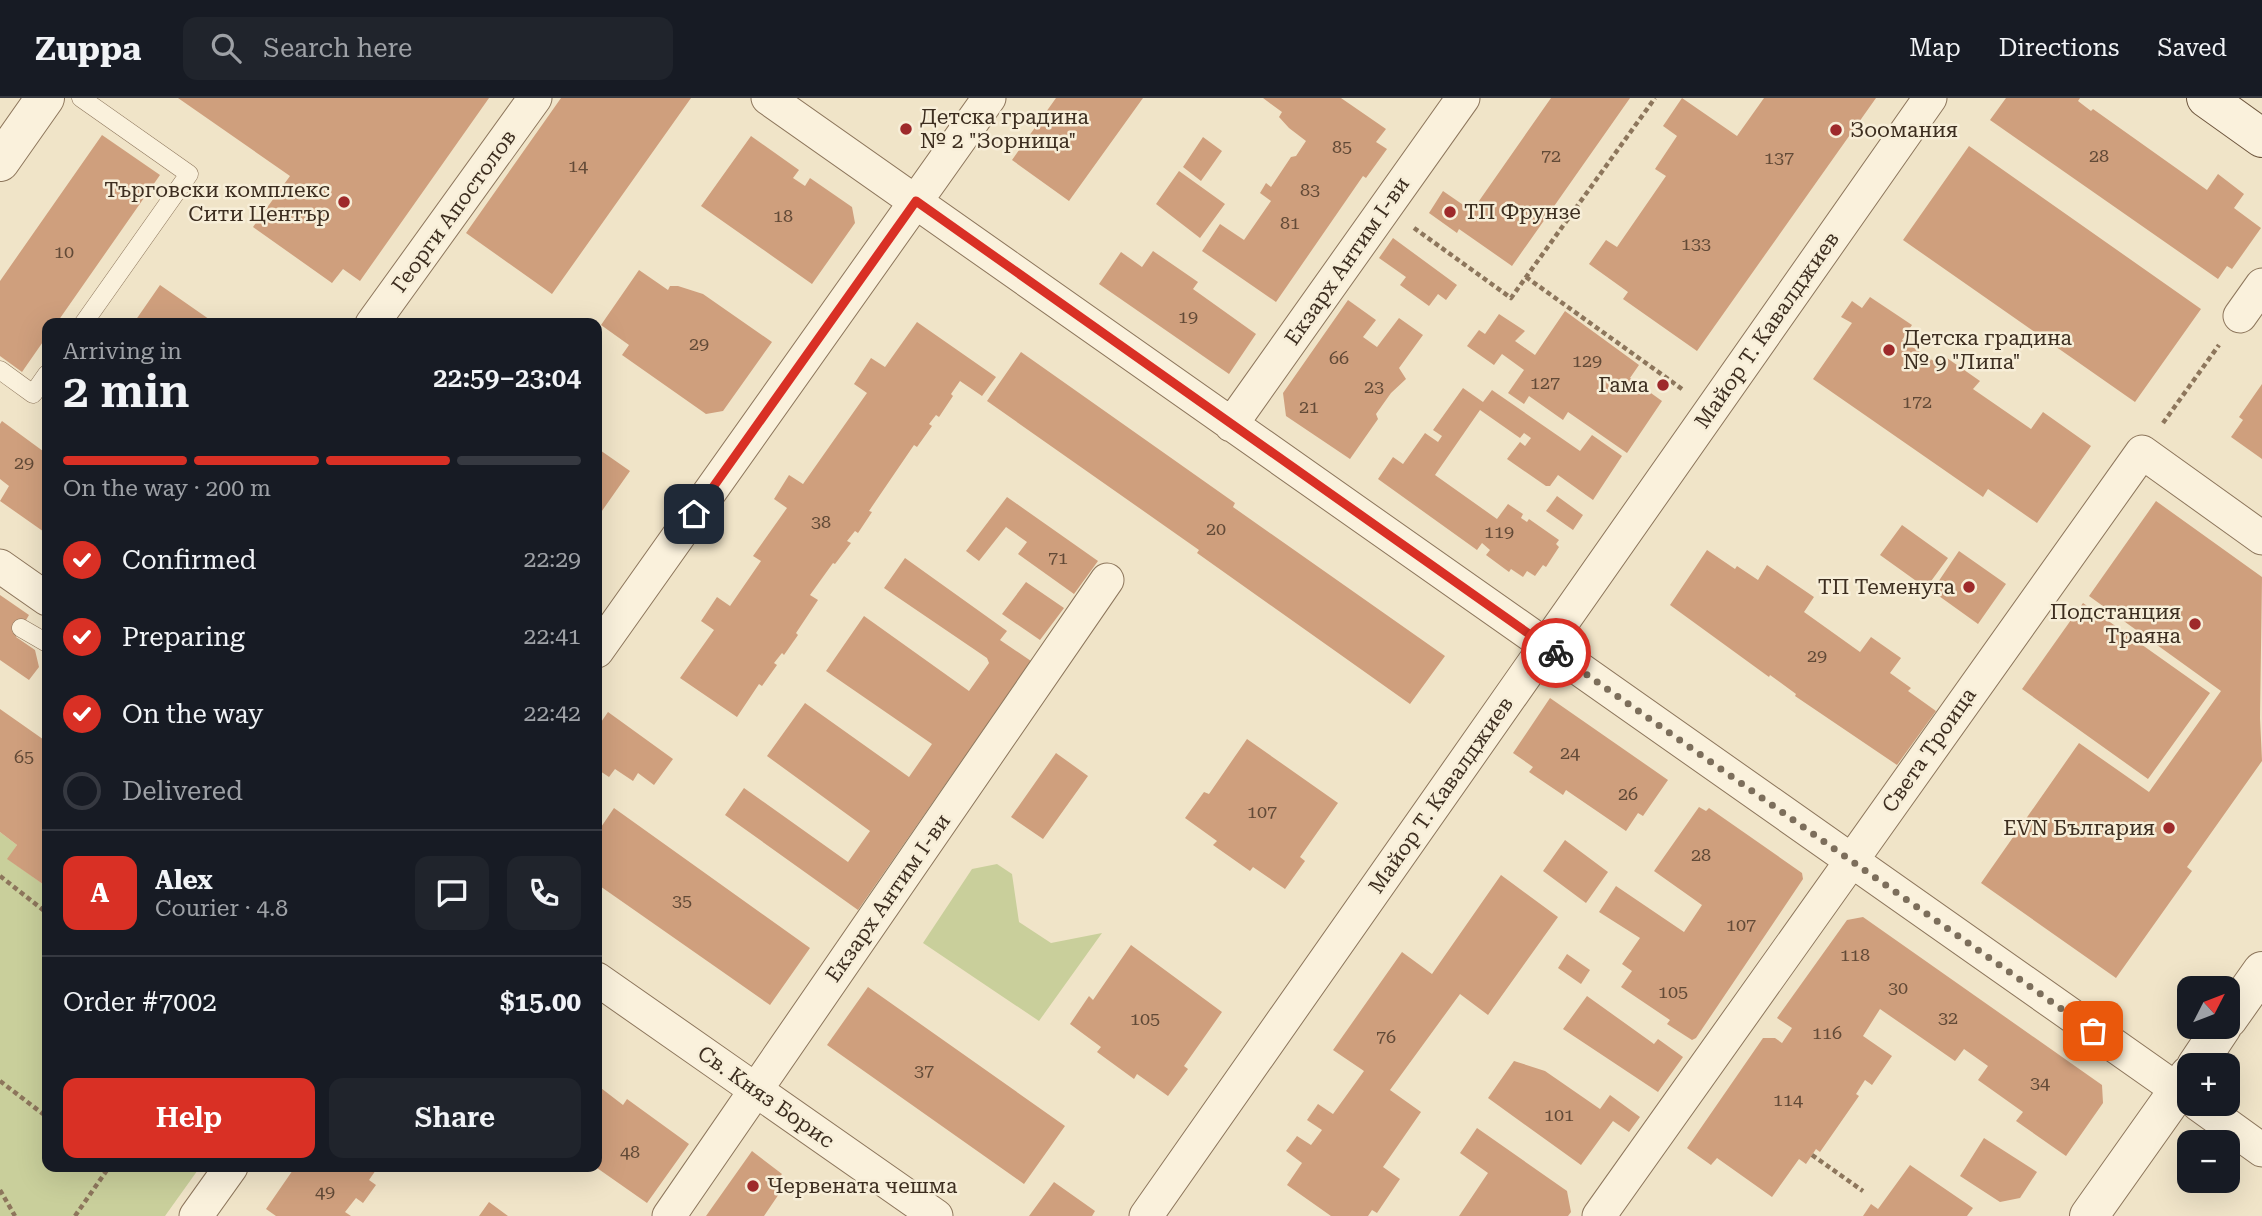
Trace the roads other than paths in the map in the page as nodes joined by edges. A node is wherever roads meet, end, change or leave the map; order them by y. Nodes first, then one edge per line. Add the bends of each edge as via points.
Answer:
1 (45, 98) edge
2 (81, 98) edge
3 (536, 98) edge
4 (768, 98) edge
5 (989, 98) edge
6 (1463, 98) edge
7 (1930, 98) edge
8 (2206, 98) edge
9 (2262, 138) edge
10 (0, 163) edge
11 (916, 201) junction
12 (2262, 285) edge
13 (2240, 316) road end
14 (87, 318) edge
15 (376, 318) edge
16 (0, 370) edge
17 (42, 381) edge
18 (1231, 425) junction
19 (2262, 538) edge
20 (0, 566) edge
21 (1107, 580) dead end
22 (42, 595) edge
23 (21, 628) dead end
24 (42, 640) edge
25 (602, 642) edge
26 (1546, 646) junction
27 (1850, 861) junction
28 (2262, 971) edge
29 (602, 982) edge
30 (2240, 1003) edge
31 (2177, 1078) edge
32 (756, 1090) junction
33 (2177, 1104) edge
34 (2223, 1116) edge
35 (2262, 1150) edge
36 (227, 1172) edge
37 (196, 1216) edge
38 (669, 1216) edge
39 (936, 1216) edge
40 (1146, 1216) edge
41 (1599, 1216) edge
42 (2089, 1216) edge

1 - 10 street
2 - 14 lane via 188,174
3 - 15 street, Георги Апостолов
4 - 11 street
5 - 11 street
6 - 18 street, Екзарх Антим I-ви
7 - 26 street, Майор Т. Кавалджиев
8 - 9 street
11 - 18 street
11 - 25 street
12 - 13 street
16 - 17 lane via 33,394
18 - 26 street
19 - 27 street, Света Троица via 2142,452
20 - 22 street
21 - 32 street, Екзарх Антим I-ви
23 - 24 lane
26 - 27 street
26 - 40 street, Майор Т. Кавалджиев
27 - 31 street
27 - 41 street, Света Троица
28 - 30 street
29 - 32 street, Св. Княз Борис
32 - 38 street, Екзарх Антим I-ви
32 - 39 street, Св. Княз Борис
33 - 42 street
34 - 35 street
36 - 37 street

